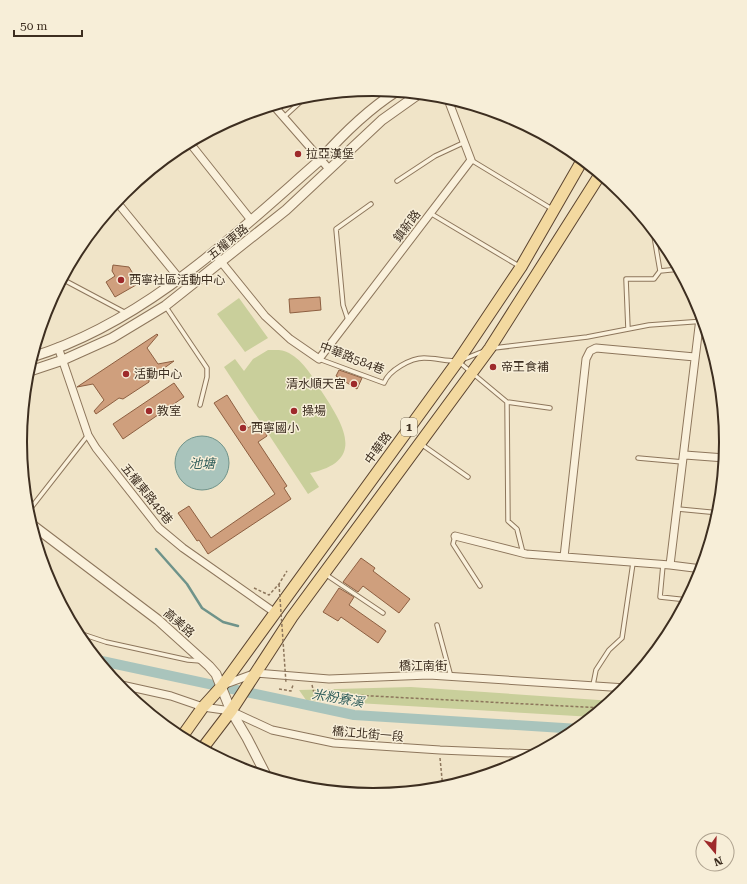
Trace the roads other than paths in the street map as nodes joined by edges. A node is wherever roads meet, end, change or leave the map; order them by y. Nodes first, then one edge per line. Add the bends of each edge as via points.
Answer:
1 (390, 96) edge
2 (387, 98) joint
3 (414, 98) edge
4 (299, 104) edge
5 (449, 104) edge
6 (277, 109) edge
7 (284, 117) junction
8 (463, 143) junction
9 (192, 147) edge
10 (320, 160) junction
11 (471, 160) junction
12 (580, 164) edge
13 (329, 169) junction
14 (597, 177) edge
15 (397, 181) dead end
16 (371, 204) dead end
17 (120, 206) edge
18 (555, 210) junction
19 (430, 213) junction
20 (251, 220) junction
21 (655, 240) edge
22 (214, 253) junction
23 (222, 262) junction
24 (521, 267) junction
25 (674, 270) edge
26 (660, 271) junction
27 (179, 278) junction
28 (67, 281) edge
29 (165, 306) junction
30 (127, 313) junction
31 (698, 321) edge
32 (348, 322) junction
33 (628, 328) junction
34 (701, 328) edge
35 (58, 347) junction
36 (490, 348) junction
37 (39, 354) edge
38 (695, 357) junction
39 (319, 359) junction
40 (63, 360) junction
41 (458, 361) junction
42 (35, 369) edge
43 (471, 373) junction
44 (507, 402) junction
45 (200, 405) dead end
46 (550, 408) dead end
47 (88, 435) junction
48 (420, 444) junction
49 (638, 458) dead end
50 (684, 458) junction
51 (719, 458) edge
52 (468, 477) dead end
53 (33, 505) edge
54 (678, 509) junction
55 (713, 511) edge
56 (38, 530) edge
57 (455, 536) joint
58 (524, 554) junction
59 (564, 557) junction
60 (633, 563) junction
61 (667, 565) junction
62 (696, 568) edge
63 (324, 573) junction
64 (480, 586) dead end
65 (682, 599) edge
66 (274, 612) junction
67 (383, 613) dead end
68 (437, 625) dead end
69 (85, 635) edge
70 (204, 661) junction
71 (256, 673) junction
72 (451, 677) junction
73 (127, 686) edge
74 (222, 686) junction
75 (592, 686) junction
76 (618, 688) edge
77 (203, 707) junction
78 (231, 710) junction
79 (185, 732) edge
80 (206, 745) edge
81 (526, 754) edge
82 (264, 771) edge

1 - 2 street, 五權東路
2 - 10 street, 五權東路 via 333,145
3 - 13 street, 五權東路 via 382,120
4 - 7 lane
5 - 8 street
6 - 7 street
7 - 10 street
8 - 11 street
8 - 15 lane via 435,156
9 - 20 street
10 - 13 street
10 - 20 street, 五權東路
11 - 18 lane
11 - 19 street, 鎮新路
12 - 18 main road, 中華路 / 1
13 - 23 street, 五權東路 via 286,210
14 - 36 main road, 1
16 - 32 lane via 336,229 343,305
17 - 27 street
18 - 24 main road, 中華路 / 1
19 - 24 lane
19 - 32 street, 鎮新路
20 - 22 street, 五權東路
21 - 26 lane
22 - 23 street, 中華路584巷
22 - 27 street, 五權東路
23 - 29 street, 五權東路
23 - 39 street, 中華路584巷 via 265,316 290,339
24 - 41 main road, 中華路 / 1
25 - 26 lane
26 - 33 lane via 654,279 626,279
27 - 30 street, 五權東路
28 - 30 lane
29 - 40 street, 五權東路 via 112,338
29 - 45 lane via 207,368
30 - 35 street, 五權東路
31 - 33 lane, 中華路584巷
32 - 39 street, 鎮新路
33 - 36 lane, 中華路584巷 via 587,337
34 - 38 street
35 - 37 street, 五權東路
35 - 40 street, 五權東路48巷
36 - 41 lane, 中華路584巷
36 - 43 main road, 1
38 - 50 street
38 - 59 street via 596,348 590,351 586,359
39 - 41 lane, 中華路584巷 via 384,383 395,368 423,358
40 - 42 street, 五權東路
40 - 47 street, 五權東路48巷
41 - 43 lane
41 - 66 main road, 中華路 / 1
43 - 44 lane
43 - 48 main road, 1
44 - 46 lane
44 - 58 lane via 508,520 517,529
47 - 53 lane
47 - 66 street, 五權東路48巷 via 159,528
48 - 52 lane
48 - 63 main road, 1
49 - 50 lane
50 - 51 street
50 - 54 street
54 - 55 lane
54 - 61 street
56 - 70 street, 高美路 via 158,620
57 - 58 street
57 - 64 lane via 454,544
58 - 59 street
59 - 60 street
60 - 61 street
60 - 75 lane via 622,638 609,650 596,670
61 - 62 street
61 - 65 lane via 660,597
63 - 67 lane
63 - 71 main road, 1
66 - 74 main road, 中華路 / 1
68 - 72 lane
69 - 70 lane via 188,660
70 - 74 street, 高美路 via 216,674
71 - 72 street, 橋江南街 via 329,678 429,675
71 - 74 street, 橋江南街
71 - 78 main road, 1
72 - 75 street, 橋江南街
73 - 77 street, 橋江北街一段 via 171,696
74 - 77 main road, 1
74 - 78 street, 高美路
75 - 76 street, 橋江南街
77 - 78 street, 橋江北街一段
77 - 79 main road, 1
78 - 80 main road, 1
78 - 81 street, 橋江北街一段 via 272,730 334,743
78 - 82 street, 高美路

